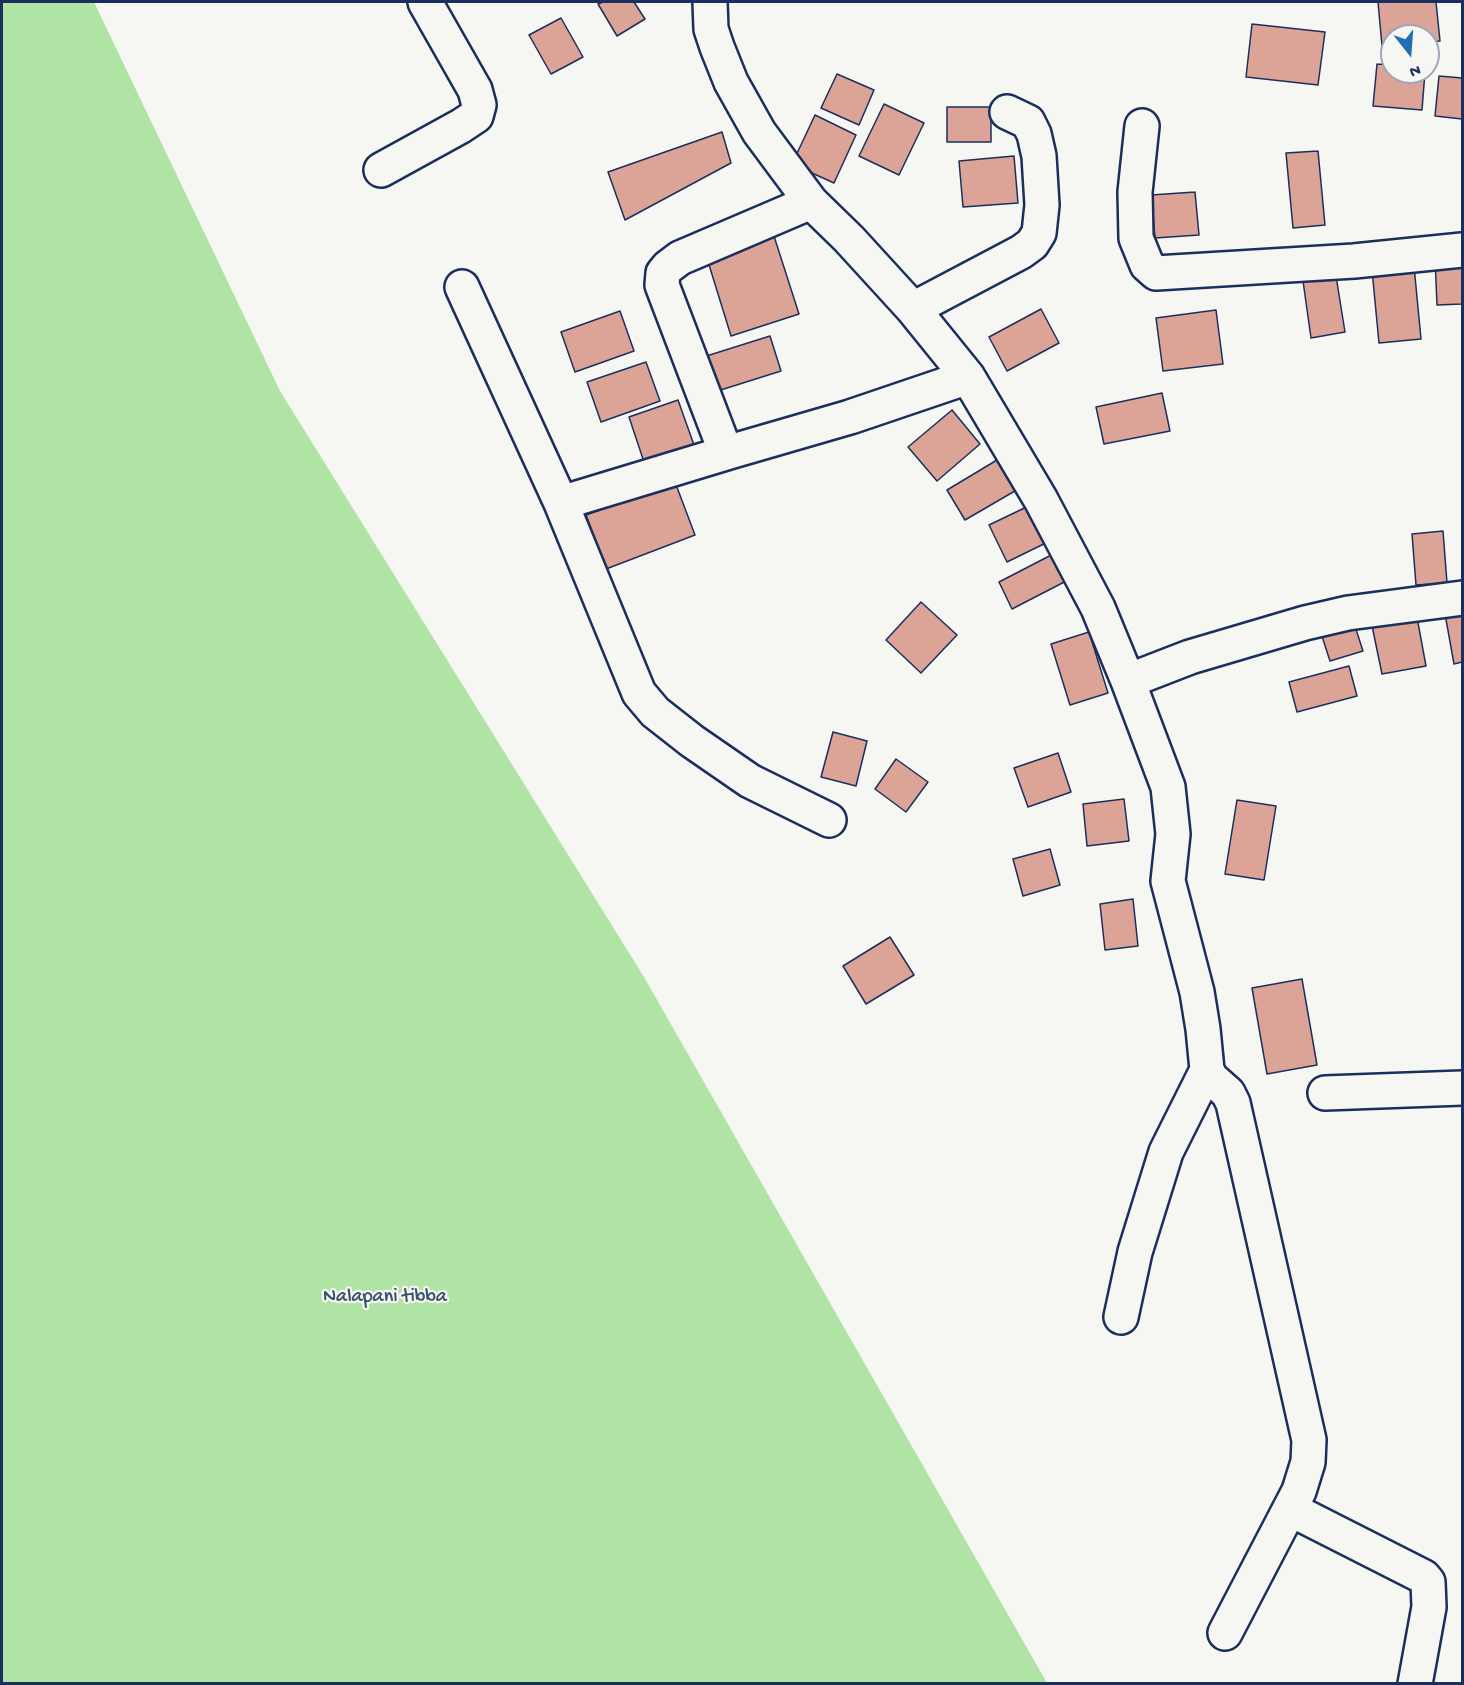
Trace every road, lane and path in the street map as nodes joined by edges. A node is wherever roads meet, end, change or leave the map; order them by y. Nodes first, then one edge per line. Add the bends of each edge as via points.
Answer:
1 (425, 2) edge
2 (710, 2) edge
3 (1007, 112) dead end
4 (1142, 126) dead end
5 (381, 170) dead end
6 (811, 202) junction
7 (1462, 250) edge
8 (462, 287) dead end
9 (913, 309) junction
10 (968, 377) junction
11 (726, 453) junction
12 (561, 503) junction
13 (1462, 598) edge
14 (1128, 681) junction
15 (829, 820) dead end
16 (1207, 1070) junction
17 (1462, 1088) edge
18 (1325, 1093) dead end
19 (1121, 1317) dead end
20 (1290, 1509) junction
21 (1225, 1632) dead end
22 (1415, 1683) edge

1 - 5 street via 475,90 479,105 476,116 461,126
2 - 6 street via 711,29 731,82 759,132
3 - 9 street via 1028,122 1034,134 1042,205 1039,233 1021,252
4 - 7 street via 1135,192 1136,238 1147,266 1156,273
6 - 9 street
6 - 11 street via 680,258 663,273 662,285
8 - 12 street
9 - 10 street
10 - 11 street
10 - 14 street via 1088,588
11 - 12 street
12 - 15 street via 639,693 655,712 750,780
13 - 14 street via 1348,613 1305,623 1190,657
14 - 16 street via 1168,787 1173,834 1168,881 1197,992
16 - 19 street via 1166,1152 1135,1252
16 - 20 street via 1233,1102 1309,1440 1308,1462
17 - 18 street
20 - 21 street
20 - 22 street via 1428,1582 1429,1606

